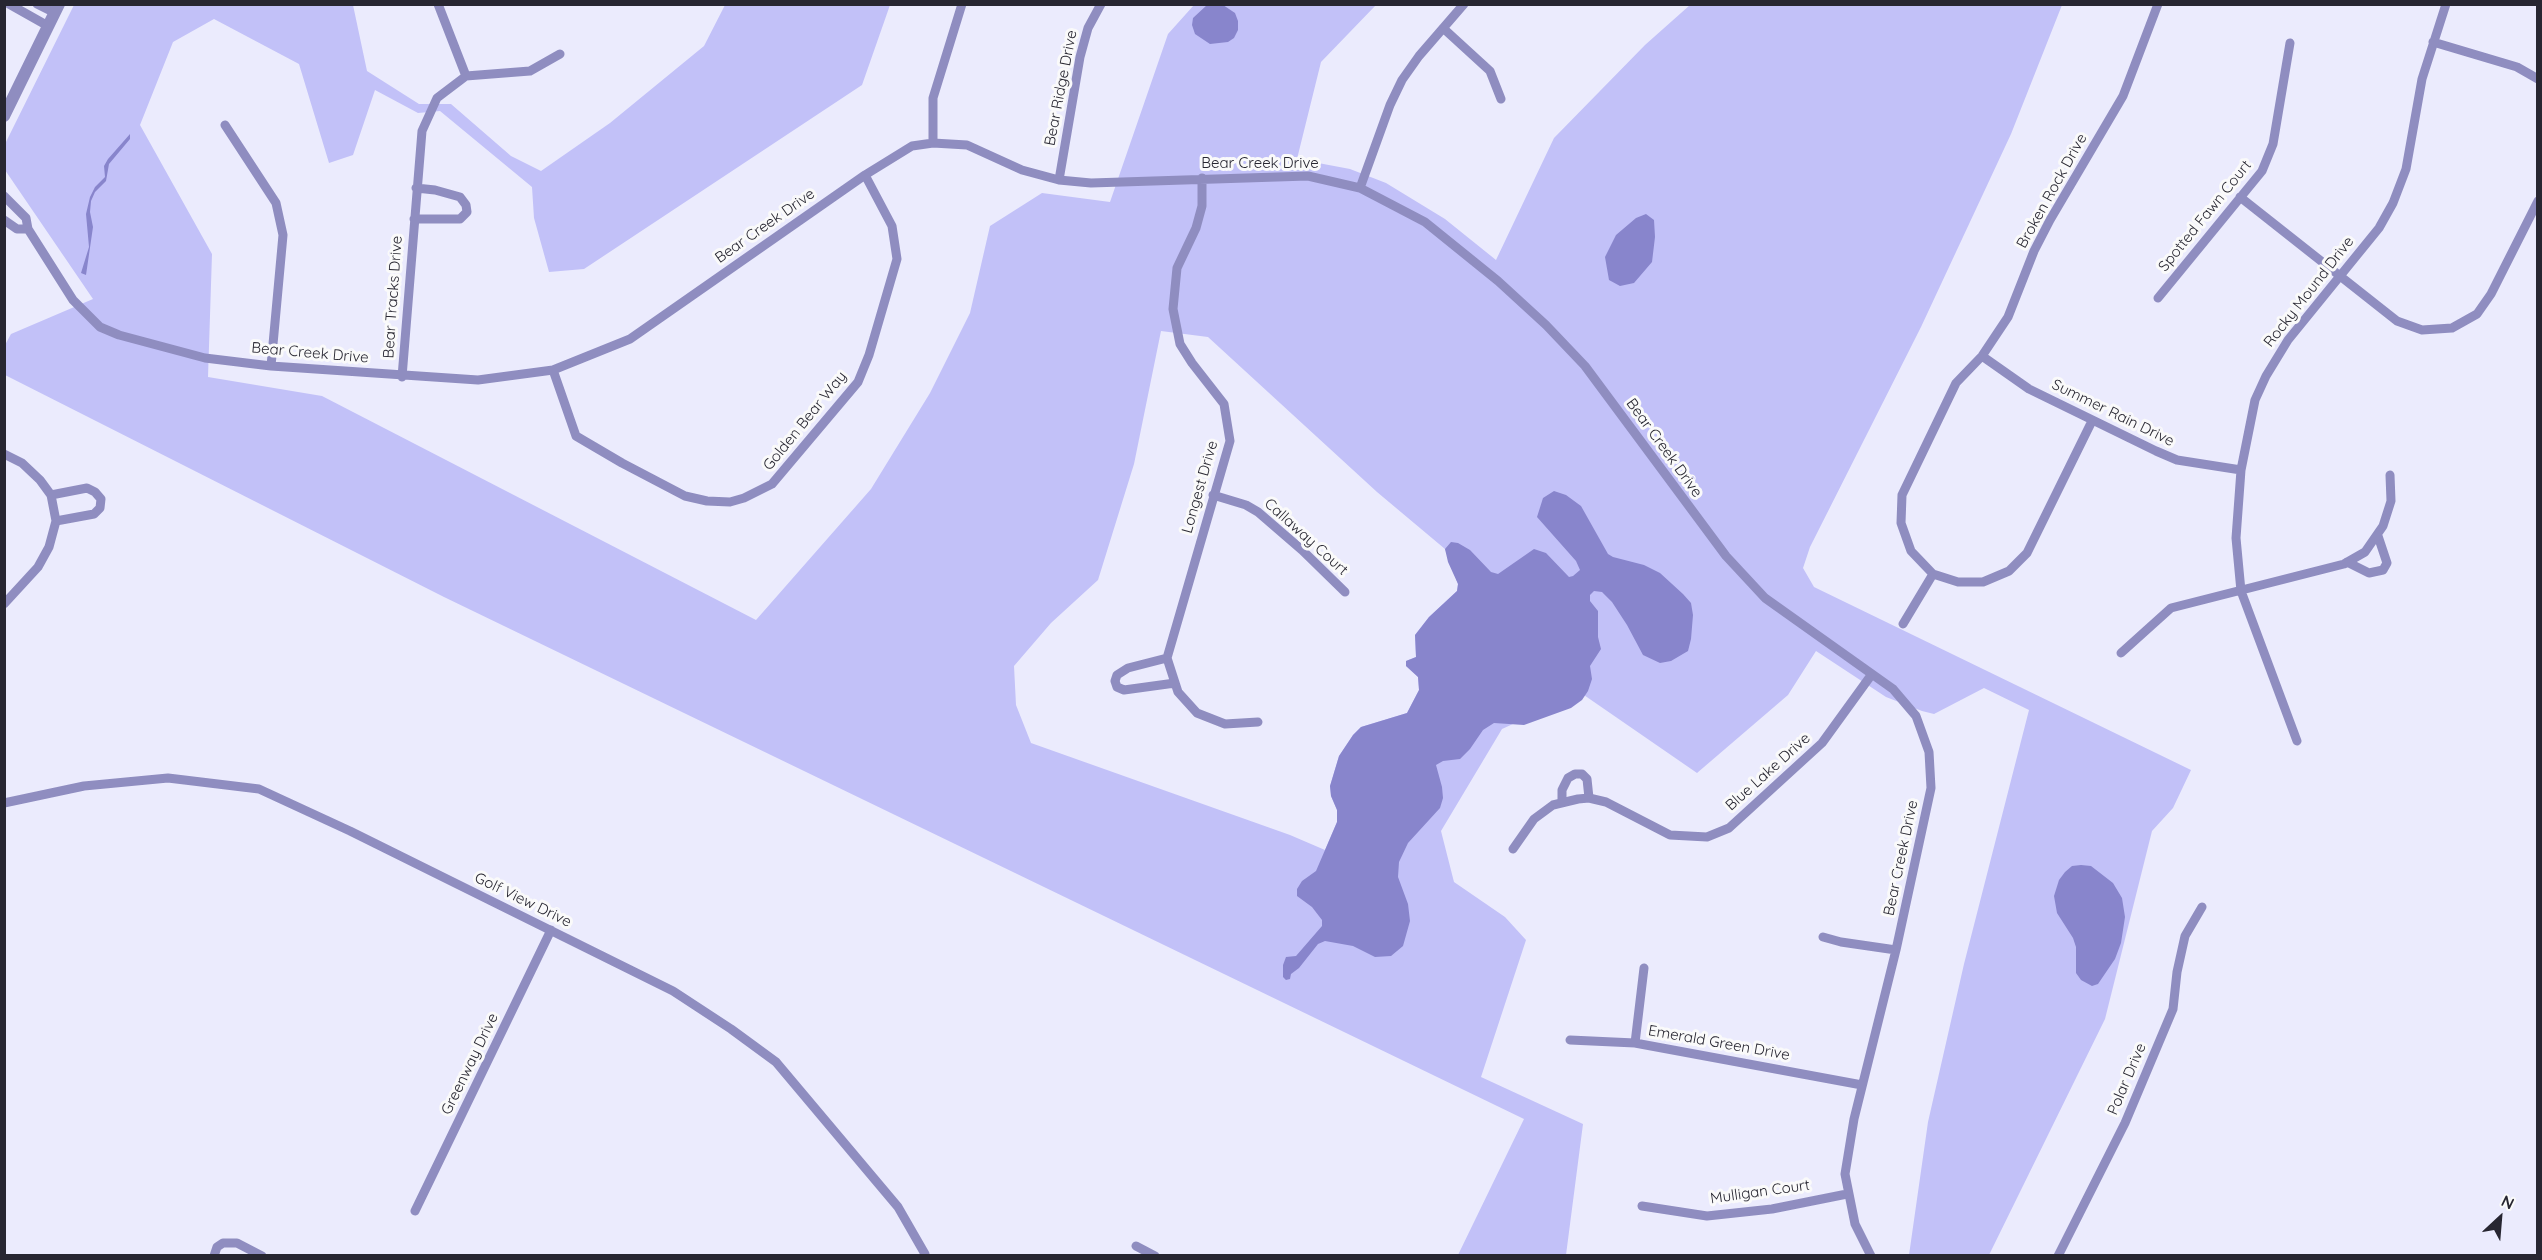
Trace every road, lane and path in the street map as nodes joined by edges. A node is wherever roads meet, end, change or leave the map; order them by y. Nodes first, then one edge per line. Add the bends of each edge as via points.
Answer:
1 (9, 4) edge
2 (37, 4) edge
3 (438, 4) edge
4 (962, 4) edge
5 (1101, 4) edge
6 (1464, 4) edge
7 (2158, 4) edge
8 (2446, 4) edge
9 (57, 9) edge
10 (48, 26) junction
11 (1443, 28) junction
12 (2433, 42) junction
13 (2290, 43) dead end
14 (560, 54) dead end
15 (466, 76) junction
16 (2538, 79) edge
17 (1501, 99) dead end
18 (4, 116) edge
19 (225, 125) dead end
20 (933, 142) junction
21 (865, 175) junction
22 (1202, 178) junction
23 (1059, 180) junction
24 (416, 188) junction
25 (1360, 189) junction
26 (4, 196) edge
27 (2240, 197) junction
28 (2538, 201) edge
29 (414, 219) junction
30 (4, 220) edge
31 (28, 229) junction
32 (2340, 275) junction
33 (2158, 298) dead end
34 (1982, 356) junction
35 (271, 366) junction
36 (553, 370) junction
37 (402, 377) junction
38 (2092, 421) junction
39 (4, 454) edge
40 (2241, 470) junction
41 (2390, 475) dead end
42 (51, 495) junction
43 (1213, 495) junction
44 (56, 521) junction
45 (2378, 536) junction
46 (2347, 562) junction
47 (1933, 574) junction
48 (2241, 591) junction
49 (1345, 592) dead end
50 (4, 604) edge
51 (1903, 624) dead end
52 (2121, 653) dead end
53 (1167, 658) junction
54 (1872, 674) junction
55 (1175, 682) junction
56 (1258, 722) dead end
57 (2297, 741) dead end
58 (1589, 798) junction
59 (1562, 802) junction
60 (4, 803) edge
61 (1513, 849) dead end
62 (2202, 907) dead end
63 (551, 930) junction
64 (1822, 937) dead end
65 (1896, 950) junction
66 (1644, 968) dead end
67 (1570, 1040) dead end
68 (1635, 1043) junction
69 (1862, 1085) junction
70 (1847, 1194) junction
71 (1642, 1206) dead end
72 (415, 1211) dead end
73 (1136, 1246) dead end
74 (925, 1254) dead end
75 (214, 1256) edge
76 (262, 1256) edge
77 (1155, 1256) edge
78 (1871, 1256) edge
79 (2058, 1256) edge

1 - 10 street
2 - 9 street
3 - 15 street
4 - 20 street via 933,98
5 - 23 street, Bear Ridge Drive via 1088,28 1080,57
6 - 11 street
7 - 34 street, Broken Rock Drive via 2124,96 2050,220 2008,316
8 - 12 street, Rocky Mound Drive
9 - 10 street
10 - 18 street
11 - 17 street via 1490,71
11 - 25 street via 1402,80
12 - 16 street via 2517,68
12 - 32 street, Rocky Mound Drive via 2422,79 2406,169 2393,203 2379,228
13 - 27 street, Spotted Fawn Court via 2273,144 2262,171
14 - 15 street via 531,71
15 - 24 street, Bear Tracks Drive via 437,98 422,131
19 - 35 street via 276,203 283,235
20 - 21 street, Bear Creek Drive via 912,146
20 - 23 street, Bear Creek Drive via 967,144 1022,170
21 - 36 street, Bear Creek Drive via 630,339
21 - 36 street, Golden Bear Way via 892,226 897,259 869,355 858,382 772,484 730,502 707,501 685,495 622,463 576,436
22 - 23 street, Bear Creek Drive via 1091,183
22 - 25 street, Bear Creek Drive via 1308,176
22 - 43 street, Longest Drive via 1202,206 1177,268 1173,309 1180,344 1224,404 1230,441
24 - 29 street, Bear Tracks Drive
24 - 29 street, Bear Tracks Drive via 460,197 467,212 460,219
25 - 54 street, Bear Creek Drive via 1425,222 1546,325 1585,366 1726,556 1765,597
26 - 31 street, Bear Creek Drive via 26,218
27 - 32 street
27 - 33 street, Spotted Fawn Court
28 - 32 street via 2492,294 2476,314 2452,328 2422,330 2397,321
29 - 37 street, Bear Tracks Drive
30 - 31 street via 17,229
31 - 35 street, Bear Creek Drive via 73,300 100,327 138,342 205,358
32 - 40 street, Rocky Mound Drive via 2288,340 2266,376 2255,400
34 - 38 street, Summer Rain Drive via 2029,389
34 - 47 street, Broken Rock Drive via 1956,383 1902,495 1900,523 1911,550
35 - 37 street, Bear Creek Drive
36 - 37 street, Bear Creek Drive via 477,380
38 - 40 street, Summer Rain Drive via 2177,460
38 - 47 street via 2019,562 2009,571 1983,582 1958,582
39 - 42 street via 22,463
40 - 48 street, Rocky Mound Drive via 2236,538
41 - 45 street via 2391,501
42 - 44 street
42 - 44 street via 87,488 101,500 94,514
43 - 49 street, Callaway Court via 1258,512
43 - 53 street, Longest Drive
44 - 50 street via 50,547 38,567
45 - 46 street via 2365,552
45 - 46 street via 2387,562 2383,570 2369,573
46 - 48 street
47 - 51 street
48 - 52 street via 2171,608
48 - 57 street, Rocky Mound Drive
53 - 55 street
53 - 55 street via 1128,668 1115,681 1124,690
54 - 58 street, Blue Lake Drive via 1822,743 1729,828 1707,837 1670,835 1606,802
54 - 65 street, Bear Creek Drive via 1893,689 1916,716 1929,752 1931,788
55 - 56 street via 1178,692 1209,720 1225,724
58 - 59 street, Blue Lake Drive
58 - 59 street via 1587,779 1575,774 1562,790
59 - 61 street, Blue Lake Drive via 1533,819
60 - 63 street, Golf View Drive via 84,786 168,778 259,789
62 - 79 street, Polar Drive via 2185,936 2173,1008 2125,1123
63 - 72 street, Greenway Drive
63 - 74 street, Golf View Drive via 673,991 776,1062 898,1207
64 - 65 street
65 - 69 street, Bear Creek Drive
66 - 68 street
67 - 68 street, Emerald Green Drive
68 - 69 street, Emerald Green Drive
69 - 70 street, Bear Creek Drive via 1845,1174
70 - 71 street, Mulligan Court via 1772,1209 1707,1216
70 - 78 street, Bear Creek Drive via 1855,1224
73 - 77 street
75 - 76 street via 223,1243 237,1243

